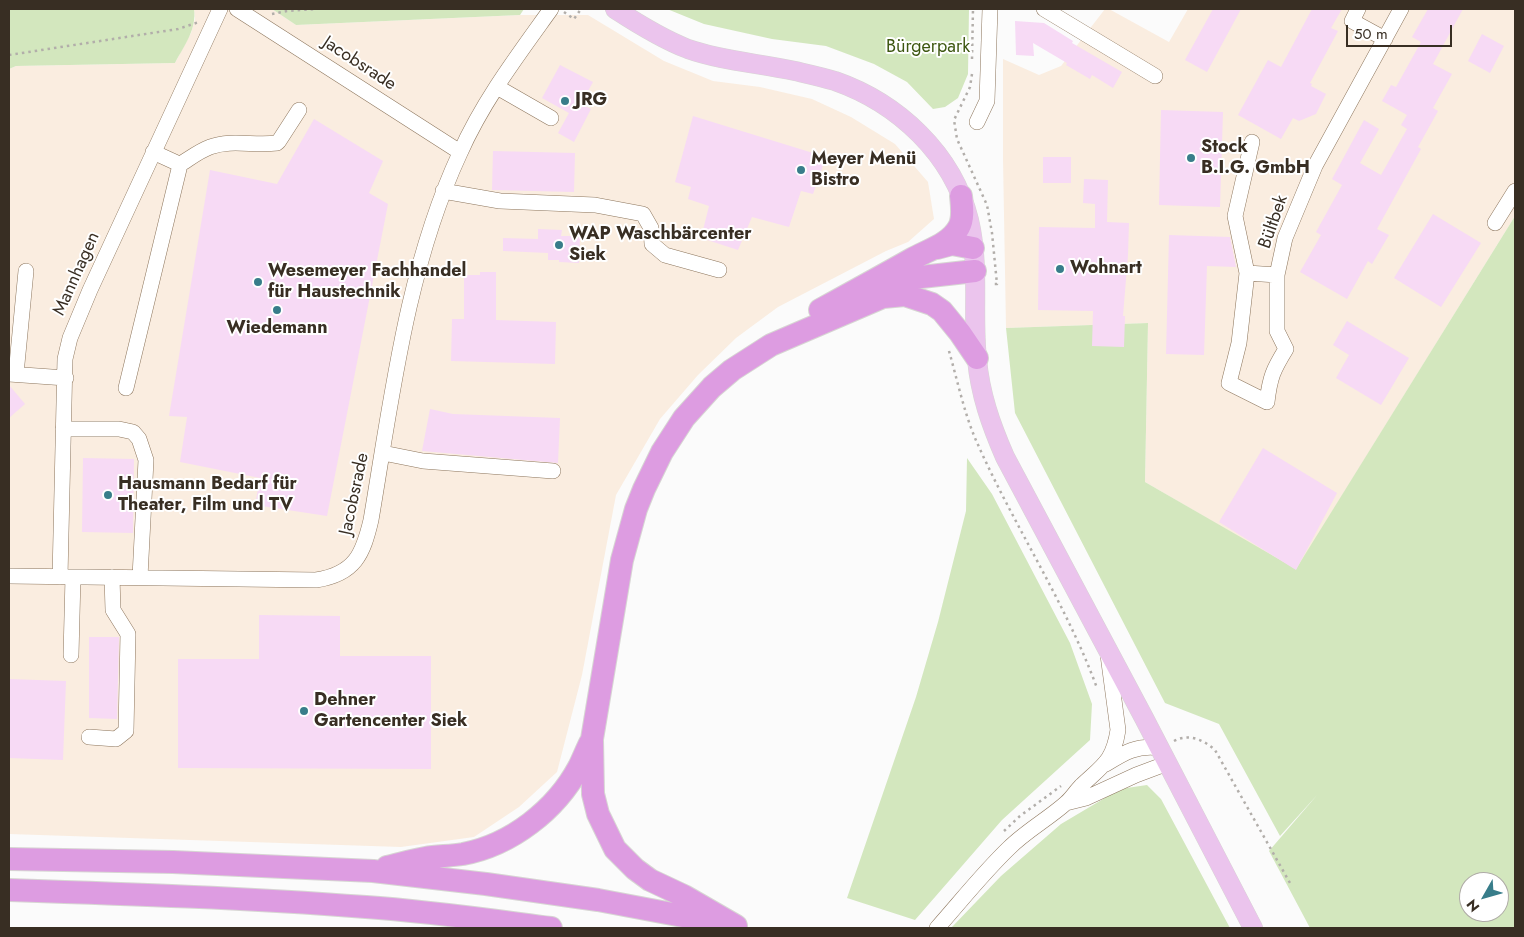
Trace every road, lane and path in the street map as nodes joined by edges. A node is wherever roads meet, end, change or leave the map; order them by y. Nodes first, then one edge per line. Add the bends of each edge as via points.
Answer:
1 (237, 9) edge
2 (317, 9) edge
3 (541, 9) edge
4 (551, 9) edge
5 (559, 9) edge
6 (581, 9) edge
7 (615, 9) edge
8 (990, 9) edge
9 (1044, 9) edge
10 (1358, 9) edge
11 (1401, 9) edge
12 (217, 13) edge
13 (251, 18) junction
14 (539, 26) junction
15 (1385, 39) junction
16 (9, 55) edge
17 (1155, 76) dead end
18 (497, 87) junction
19 (299, 110) dead end
20 (551, 118) dead end
21 (977, 122) dead end
22 (1252, 142) dead end
23 (153, 152) junction
24 (460, 152) junction
25 (179, 165) junction
26 (444, 192) junction
27 (1515, 192) edge
28 (961, 196) junction
29 (1495, 223) dead end
30 (937, 248) junction
31 (973, 248) junction
32 (719, 270) dead end
33 (975, 270) junction
34 (26, 272) dead end
35 (1248, 273) junction
36 (1277, 275) junction
37 (806, 331) junction
38 (771, 345) junction
39 (948, 349) dead end
40 (977, 358) junction
41 (12, 374) edge
42 (66, 378) junction
43 (126, 388) dead end
44 (63, 429) junction
45 (383, 453) junction
46 (553, 471) dead end
47 (9, 576) edge
48 (66, 577) junction
49 (112, 577) junction
50 (140, 577) junction
51 (1107, 650) junction
52 (71, 655) dead end
53 (1098, 692) dead end
54 (89, 736) dead end
55 (592, 739) junction
56 (1164, 756) junction
57 (1106, 764) junction
58 (1062, 785) dead end
59 (1066, 803) junction
60 (1001, 834) dead end
61 (9, 859) edge
62 (373, 871) junction
63 (1290, 883) dead end
64 (9, 890) edge
65 (941, 923) edge
66 (741, 927) edge
67 (551, 928) edge
68 (1253, 928) edge

1 - 13 street, Jacobsrade
2 - 13 path
3 - 14 street, Jacobsrade
4 - 14 street, Jacobsrade
5 - 6 path via 574,19
7 - 28 main road via 687,48 835,81 875,100 908,122 936,152
8 - 21 street via 987,101
9 - 17 street
10 - 15 street via 1352,21
11 - 15 street, Bültbek
12 - 16 path via 178,29
12 - 23 street, Mannhagen
13 - 24 street, Jacobsrade
14 - 18 street, Jacobsrade
15 - 36 street, Bültbek via 1315,166 1285,238
18 - 20 street
18 - 24 street, Jacobsrade
19 - 25 street via 279,142 217,145
22 - 35 street via 1235,216
23 - 25 street
23 - 42 street, Mannhagen via 70,338 65,359
24 - 26 street, Jacobsrade
25 - 43 street
26 - 32 street via 500,200 595,206 643,214 651,228 652,244 665,255
26 - 45 street, Jacobsrade via 409,310
27 - 29 street
28 - 30 highway via 960,226
28 - 31 main road
30 - 31 highway via 952,244
30 - 38 highway via 794,324
31 - 33 main road
33 - 37 highway via 912,278 881,286
33 - 40 main road
34 - 41 street
35 - 36 street
35 - 36 street, Bültbek via 1239,343 1229,383 1268,402 1274,367 1286,349 1277,331
37 - 38 highway
37 - 40 highway via 883,297 906,296 942,310
38 - 55 highway via 732,370 702,397 653,468 636,509 622,560
39 - 53 path via 975,436 1062,609
40 - 51 main road via 986,410 1005,457
41 - 42 street
42 - 44 street, Mannhagen
44 - 48 street, Mannhagen
44 - 50 street via 119,429 133,432 140,439 146,460
45 - 46 street via 423,461
45 - 50 street, Jacobsrade via 364,546 354,563 336,575 316,580
47 - 48 street, Jacobsrade
48 - 49 street, Jacobsrade
48 - 52 street, Mannhagen
49 - 50 street, Jacobsrade
49 - 54 street via 113,610 128,634 126,731 116,739
51 - 56 main road
51 - 57 street via 1118,730
55 - 62 highway via 567,786 525,828 462,854 424,858
55 - 66 highway via 593,794 598,814 615,849 650,880
56 - 57 street via 1149,747 1137,748
56 - 59 street via 1136,775 1086,798
56 - 63 path via 1180,738 1195,738 1216,750
56 - 68 main road
57 - 59 street
58 - 60 path
59 - 65 street via 1008,848
61 - 62 highway
62 - 66 highway via 598,900
64 - 67 highway via 169,895 367,907

